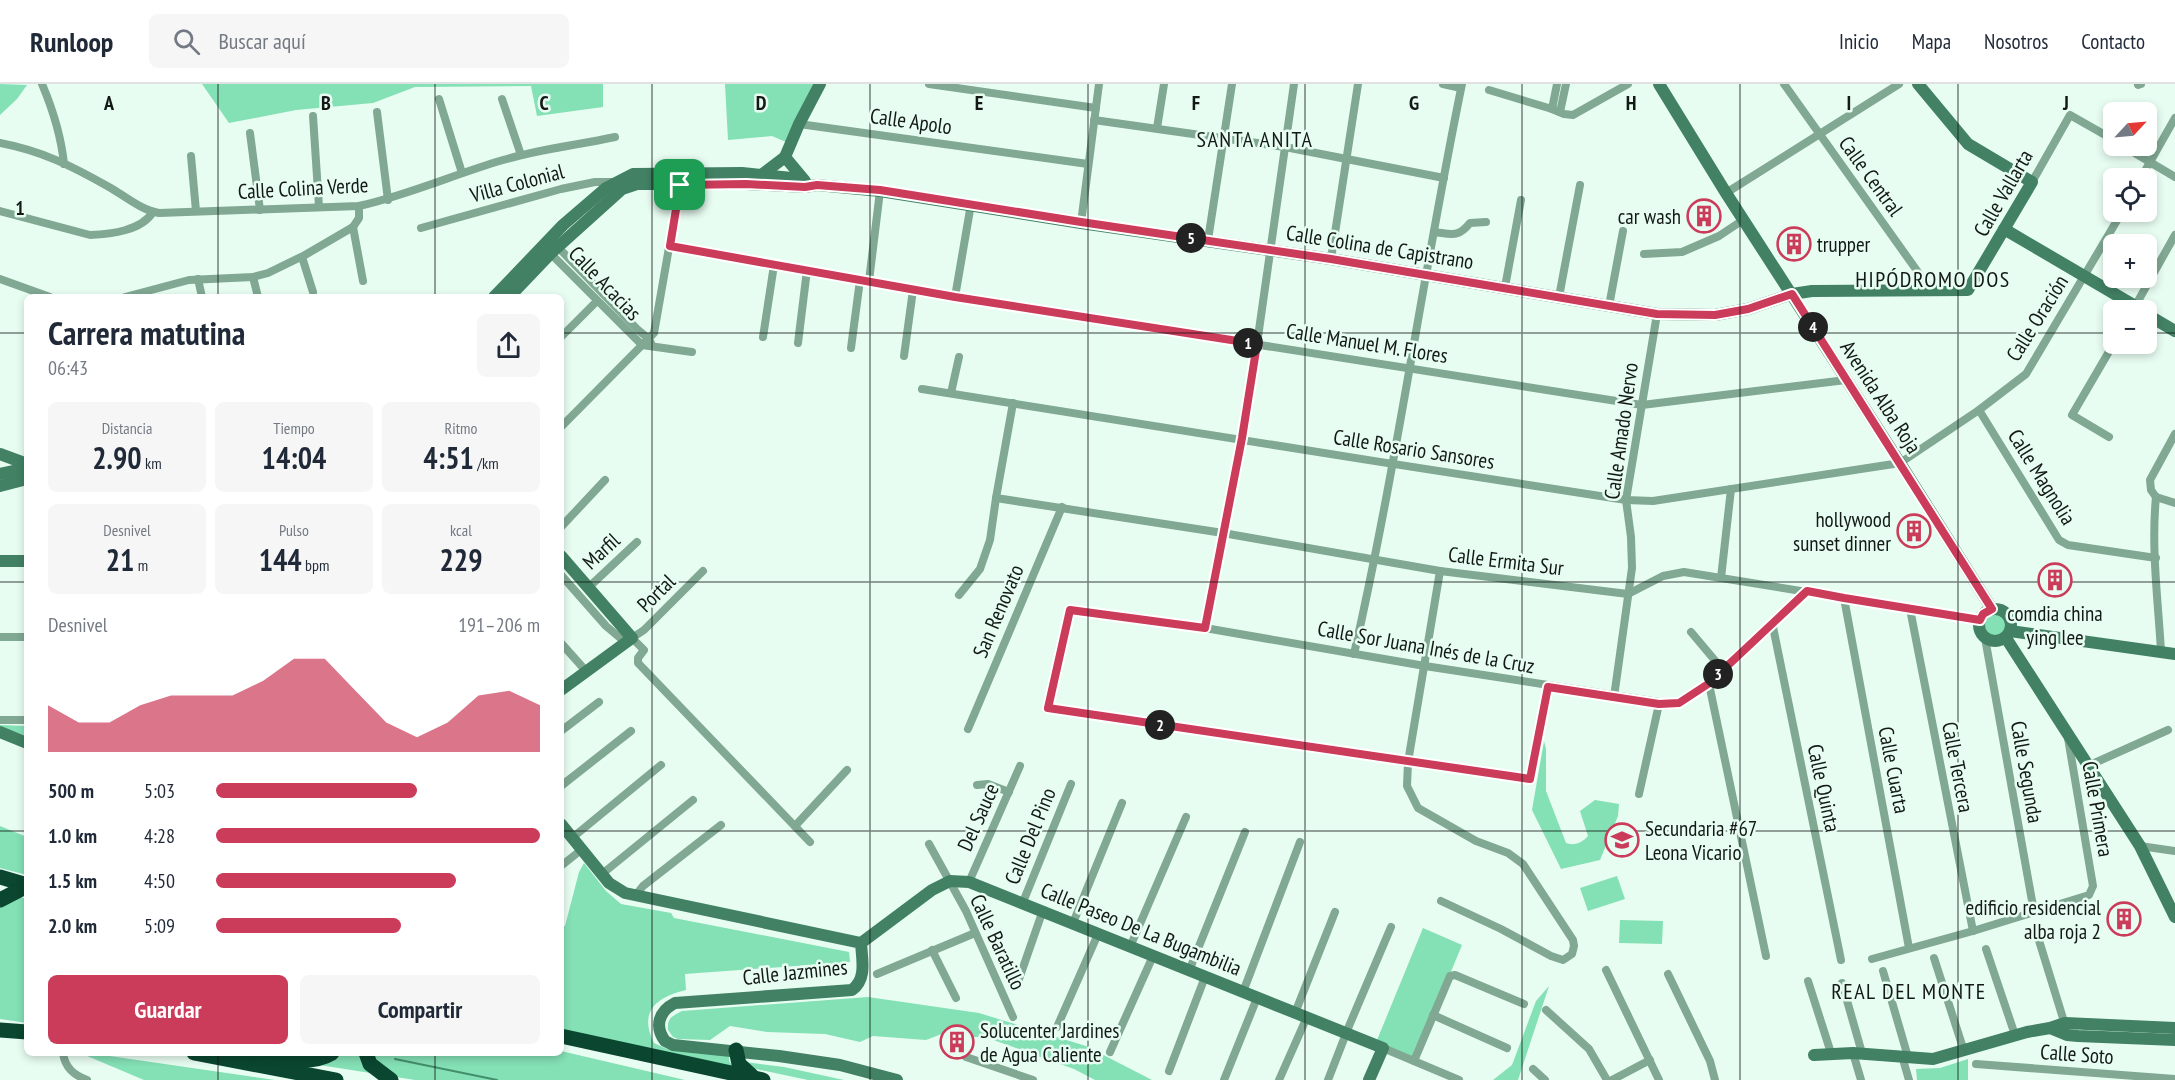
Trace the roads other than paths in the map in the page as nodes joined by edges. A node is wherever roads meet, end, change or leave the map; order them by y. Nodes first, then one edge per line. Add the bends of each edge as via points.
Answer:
1 (42, 84) edge
2 (820, 84) edge
3 (928, 84) edge
4 (1099, 84) edge
5 (1164, 84) edge
6 (1232, 84) edge
7 (1294, 84) edge
8 (1358, 84) edge
9 (1443, 84) edge
10 (1557, 84) edge
11 (1566, 84) edge
12 (1628, 84) edge
13 (1659, 84) edge
14 (1784, 84) edge
15 (1899, 84) edge
16 (1918, 84) edge
17 (1462, 86) edge
18 (1489, 90) dead end
19 (439, 99) dead end
20 (502, 99) dead end
21 (1096, 108) junction
22 (1556, 110) junction
23 (377, 112) dead end
24 (313, 116) dead end
25 (2175, 118) edge
26 (1094, 120) junction
27 (799, 124) junction
28 (1157, 128) junction
29 (250, 133) dead end
30 (2103, 133) edge
31 (2171, 133) edge
32 (1819, 134) junction
33 (615, 137) dead end
34 (1223, 138) junction
35 (0, 143) edge
36 (1285, 147) junction
37 (521, 155) junction
38 (191, 156) dead end
39 (2140, 156) edge
40 (785, 157) junction
41 (1347, 158) junction
42 (2150, 162) junction
43 (64, 164) junction
44 (1088, 165) junction
45 (2147, 168) edge
46 (462, 173) junction
47 (2175, 177) edge
48 (1444, 178) junction
49 (759, 179) junction
50 (2032, 182) junction
51 (809, 184) junction
52 (618, 185) junction
53 (680, 185) junction
54 (1580, 185) dead end
55 (880, 190) junction
56 (1726, 194) junction
57 (387, 200) junction
58 (1521, 200) dead end
59 (971, 204) junction
60 (359, 206) junction
61 (319, 207) junction
62 (260, 210) junction
63 (0, 211) edge
64 (196, 211) junction
65 (153, 212) junction
66 (1743, 220) junction
67 (1081, 222) junction
68 (1486, 222) dead end
69 (2116, 222) edge
70 (353, 227) junction
71 (421, 228) dead end
72 (2004, 229) junction
73 (1623, 231) dead end
74 (1434, 232) junction
75 (2175, 235) edge
76 (1208, 240) junction
77 (550, 246) junction
78 (670, 246) junction
79 (1270, 249) junction
80 (1644, 254) dead end
81 (302, 257) junction
82 (1331, 259) junction
83 (774, 264) junction
84 (807, 270) junction
85 (1426, 275) junction
86 (254, 277) junction
87 (2084, 277) junction
88 (0, 279) edge
89 (198, 279) junction
90 (363, 281) dead end
91 (865, 281) junction
92 (1505, 287) junction
93 (1930, 289) junction
94 (913, 290) junction
95 (1968, 290) joint
96 (313, 292) dead end
97 (37, 294) edge
98 (147, 294) edge
99 (201, 294) edge
100 (257, 294) edge
101 (497, 294) edge
102 (511, 294) edge
103 (1792, 294) junction
104 (955, 297) junction
105 (1559, 297) junction
106 (2121, 300) edge
107 (2141, 300) edge
108 (597, 301) junction
109 (1609, 306) junction
110 (1657, 314) junction
111 (2157, 320) edge
112 (2175, 331) edge
113 (564, 334) edge
114 (763, 337) dead end
115 (646, 342) junction
116 (798, 343) dead end
117 (1257, 344) junction
118 (851, 348) dead end
119 (692, 352) dead end
120 (2108, 354) edge
121 (904, 356) dead end
122 (959, 357) dead end
123 (1409, 368) junction
124 (1846, 380) junction
125 (922, 389) dead end
126 (951, 393) junction
127 (1012, 403) junction
128 (1642, 405) junction
129 (1979, 410) junction
130 (564, 424) edge
131 (2175, 434) edge
132 (2109, 437) dead end
133 (1242, 438) junction
134 (0, 454) edge
135 (1900, 463) junction
136 (24, 465) edge
137 (1393, 465) junction
138 (24, 467) edge
139 (0, 474) edge
140 (24, 480) edge
141 (605, 480) dead end
142 (0, 486) edge
143 (1731, 489) junction
144 (2156, 497) junction
145 (996, 498) junction
146 (1626, 500) junction
147 (2175, 503) edge
148 (1062, 507) junction
149 (564, 524) edge
150 (1222, 533) junction
151 (637, 542) dead end
152 (2156, 558) junction
153 (564, 559) edge
154 (1375, 559) junction
155 (0, 561) edge
156 (24, 561) edge
157 (1440, 570) junction
158 (703, 571) dead end
159 (564, 577) edge
160 (1721, 578) junction
161 (589, 587) junction
162 (1807, 591) junction
163 (959, 594) dead end
164 (1628, 594) junction
165 (1844, 598) junction
166 (1910, 609) junction
167 (1992, 609) junction
168 (1980, 620) junction
169 (1772, 622) junction
170 (1205, 628) junction
171 (1691, 632) dead end
172 (2008, 634) junction
173 (0, 637) edge
174 (24, 638) edge
175 (1985, 638) junction
176 (628, 640) junction
177 (564, 646) edge
178 (2161, 651) junction
179 (1354, 654) junction
180 (2175, 654) edge
181 (1425, 666) junction
182 (1723, 670) junction
183 (586, 671) junction
184 (1708, 684) junction
185 (1548, 687) junction
186 (564, 688) edge
187 (1614, 697) junction
188 (599, 702) dead end
189 (1659, 704) junction
190 (0, 720) edge
191 (24, 720) edge
192 (564, 729) edge
193 (968, 729) dead end
194 (2066, 729) junction
195 (2168, 730) dead end
196 (631, 731) dead end
197 (0, 732) edge
198 (24, 742) edge
199 (1408, 762) junction
200 (661, 765) dead end
201 (2090, 765) junction
202 (1020, 766) dead end
203 (846, 770) dead end
204 (564, 784) edge
205 (977, 784) dead end
206 (1071, 784) dead end
207 (1009, 792) junction
208 (1639, 794) dead end
209 (693, 800) dead end
210 (1122, 803) dead end
211 (1186, 817) dead end
212 (721, 825) dead end
213 (795, 826) junction
214 (564, 828) edge
215 (1245, 832) dead end
216 (572, 838) junction
217 (810, 842) dead end
218 (1300, 842) dead end
219 (929, 844) dead end
220 (2140, 846) junction
221 (582, 850) junction
222 (2175, 851) edge
223 (564, 864) edge
224 (602, 874) junction
225 (0, 877) edge
226 (950, 882) junction
227 (969, 882) junction
228 (24, 885) edge
229 (24, 888) edge
230 (635, 896) junction
231 (0, 900) edge
232 (1441, 901) dead end
233 (1023, 902) junction
234 (1043, 910) junction
235 (1335, 912) dead end
236 (2034, 912) junction
237 (2175, 917) edge
238 (1072, 923) junction
239 (1391, 927) dead end
240 (1973, 931) junction
241 (975, 933) junction
242 (1098, 934) junction
243 (2037, 934) dead end
244 (861, 943) junction
245 (1130, 947) junction
246 (1909, 948) junction
247 (1986, 948) dead end
248 (932, 950) junction
249 (1153, 956) junction
250 (1766, 956) dead end
251 (1934, 958) dead end
252 (1872, 959) dead end
253 (1842, 960) dead end
254 (1606, 970) dead end
255 (1189, 971) junction
256 (1883, 971) dead end
257 (877, 974) dead end
258 (1668, 974) dead end
259 (1205, 977) junction
260 (1808, 981) dead end
261 (1018, 982) dead end
262 (1842, 983) dead end
263 (1243, 992) junction
264 (956, 998) dead end
265 (1257, 998) junction
266 (1524, 1004) dead end
267 (1546, 1010) dead end
268 (1301, 1015) junction
269 (1433, 1015) junction
270 (1013, 1017) dead end
271 (1057, 1027) dead end
272 (2175, 1028) edge
273 (2066, 1029) junction
274 (0, 1030) edge
275 (24, 1032) edge
276 (1347, 1034) junction
277 (2015, 1035) junction
278 (564, 1037) edge
279 (2175, 1040) edge
280 (1383, 1048) junction
281 (1507, 1048) dead end
282 (736, 1050) junction
283 (1964, 1051) junction
284 (1110, 1052) dead end
285 (1831, 1053) junction
286 (1857, 1053) junction
287 (1814, 1055) dead end
288 (63, 1056) edge
289 (210, 1056) edge
290 (272, 1056) edge
291 (324, 1056) edge
292 (367, 1056) edge
293 (1905, 1056) junction
294 (966, 1058) dead end
295 (1650, 1060) junction
296 (1414, 1061) junction
297 (1976, 1064) dead end
298 (1533, 1069) dead end
299 (1169, 1071) dead end
300 (759, 1079) edge
301 (2175, 1079) edge
302 (87, 1080) edge
303 (336, 1080) edge
304 (392, 1080) edge
305 (897, 1080) edge
306 (1033, 1080) edge
307 (1224, 1080) edge
308 (1279, 1080) edge
309 (1328, 1080) edge
310 (1368, 1080) edge
311 (1459, 1080) edge
312 (1545, 1080) edge
313 (1607, 1080) edge
314 (1612, 1080) edge
315 (1659, 1080) edge
316 (1715, 1080) edge
317 (1861, 1080) edge
318 (1909, 1080) edge

1 - 43 street via 53,109
2 - 27 main road
3 - 21 street
4 - 21 street
5 - 28 street
6 - 34 street
7 - 36 street
8 - 41 street
9 - 17 street
10 - 22 street
11 - 22 street
12 - 22 street via 1577,114
13 - 56 main road, Avenida Alba Roja
14 - 32 street, Calle Central
15 - 32 street
16 - 50 main road via 1968,144
17 - 48 street
18 - 22 street
19 - 46 street
20 - 37 street
21 - 26 street
23 - 57 street
24 - 61 street
25 - 31 street
26 - 28 street
26 - 44 street
27 - 40 main road
27 - 44 street, Calle Apolo
28 - 34 street
29 - 62 street
30 - 50 street, Calle Vallarta via 2071,114
31 - 42 street
32 - 56 street
32 - 93 street, Calle Central
33 - 37 street, Calle Colina Verde
34 - 36 street
34 - 76 street
35 - 43 street, Calle Colina Verde via 40,152
36 - 41 street
36 - 79 street
37 - 46 street, Calle Colina Verde
38 - 64 street
39 - 42 street
40 - 49 main road
40 - 51 main road
41 - 48 street
41 - 82 street
42 - 45 street
42 - 47 street
43 - 65 street, Calle Colina Verde
44 - 67 street
46 - 57 street, Calle Colina Verde
48 - 74 street
49 - 51 main road, Calle Colina de Capistrano
49 - 52 main road, Calle Colina de Capistrano via 642,172
49 - 53 main road, Calle Colina de Capistrano
50 - 72 main road, Calle Vallarta
51 - 55 main road, Calle Colina de Capistrano
52 - 53 main road, Calle Colina de Capistrano
52 - 71 street, Villa Colonial via 595,182 561,189
52 - 77 main road, Calle Colina de Capistrano
53 - 78 street
54 - 105 street
55 - 59 main road, Calle Colina de Capistrano
55 - 91 street
56 - 66 main road, Avenida Alba Roja
57 - 60 street, Calle Colina Verde
58 - 92 street
59 - 67 main road, Calle Colina de Capistrano
59 - 104 street
60 - 61 street, Calle Colina Verde
60 - 70 street via 359,218
61 - 62 street, Calle Colina Verde
62 - 64 street, Calle Colina Verde
63 - 65 street via 90,235 130,228
64 - 65 street, Calle Colina Verde
66 - 80 street via 1719,236 1682,252
66 - 103 main road, Avenida Alba Roja
67 - 76 main road, Calle Colina de Capistrano
68 - 74 street via 1470,223 1456,235
69 - 87 street, Calle Oración
70 - 81 street
70 - 90 street
72 - 87 main road
72 - 95 main road, Calle Vallarta
73 - 109 street
74 - 85 street
75 - 107 street
76 - 79 main road, Calle Colina de Capistrano
77 - 101 main road, Calle Colina de Capistrano
77 - 102 main road, Calle Colina de Capistrano
77 - 108 street, Calle Acacias
77 - 115 street, Calle Acacias
78 - 83 street, Calle Manuel M. Flores
78 - 115 street via 656,327
79 - 82 main road, Calle Colina de Capistrano
79 - 117 street
81 - 86 street
81 - 96 street
82 - 85 main road, Calle Colina de Capistrano
83 - 84 street, Calle Manuel M. Flores
83 - 114 street
84 - 91 street, Calle Manuel M. Flores
84 - 116 street
85 - 92 main road, Calle Colina de Capistrano
85 - 123 street
86 - 89 street
86 - 100 street
87 - 106 main road
87 - 129 street, Calle Oración via 2026,374
88 - 97 street
89 - 98 street
89 - 99 street
91 - 94 street, Calle Manuel M. Flores
91 - 118 street
92 - 105 main road, Calle Colina de Capistrano
93 - 95 main road, Calle Colina de Capistrano
93 - 103 main road, Calle Colina de Capistrano
94 - 104 street, Calle Manuel M. Flores
94 - 121 street
103 - 110 main road, Calle Colina de Capistrano via 1715,315
103 - 124 main road, Avenida Alba Roja
104 - 117 street, Calle Manuel M. Flores
105 - 109 main road, Calle Colina de Capistrano
108 - 113 street
108 - 115 street, Calle Acacias
109 - 110 main road, Calle Colina de Capistrano
110 - 128 street, Calle Amado Nervo
111 - 112 main road
115 - 119 street via 654,348
115 - 130 street
117 - 123 street, Calle Manuel M. Flores
117 - 133 street
120 - 132 street via 2072,415
122 - 126 street
123 - 128 street, Calle Manuel M. Flores
123 - 137 street
124 - 128 street, Calle Manuel M. Flores
124 - 135 main road, Avenida Alba Roja
125 - 126 street, Calle Rosario Sansores
126 - 127 street, Calle Rosario Sansores
127 - 133 street, Calle Rosario Sansores
127 - 145 street
128 - 146 street, Calle Amado Nervo
129 - 135 street, Calle Oración
129 - 152 street, Calle Magnolia via 2059,540
131 - 144 street via 2150,480
133 - 137 street, Calle Rosario Sansores
133 - 150 street
134 - 136 main road
135 - 143 street, Calle Rosario Sansores
135 - 167 main road, Avenida Alba Roja
137 - 146 street, Calle Rosario Sansores
137 - 154 street
138 - 139 main road
140 - 142 main road
141 - 149 street
143 - 146 street, Calle Rosario Sansores via 1653,501
143 - 160 street
144 - 147 street
144 - 152 street via 2152,539
145 - 148 street, Calle Ermita Sur
145 - 163 street via 990,540 980,568
146 - 164 street, Calle Amado Nervo via 1631,557
148 - 150 street, Calle Ermita Sur
148 - 193 street, San Renovato
150 - 154 street, Calle Ermita Sur
150 - 170 street
151 - 161 street, Marfil
152 - 178 street
153 - 161 main road
154 - 157 street, Calle Ermita Sur
154 - 179 street
155 - 156 main road
157 - 164 street, Calle Ermita Sur
157 - 181 street
158 - 176 street, Portal via 644,630
159 - 176 street via 606,626
160 - 162 street
160 - 164 street via 1684,572 1663,576
161 - 176 main road
162 - 165 street
162 - 169 street, Calle Sor Juana Inés de la Cruz
164 - 187 street, Calle Amado Nervo
165 - 166 street
165 - 246 street, Calle Cuarta
166 - 168 street
166 - 240 street, Calle Tercera
167 - 168 main road
167 - 172 main road via 2006,613 2011,622
168 - 175 main road via 1979,628
169 - 182 street, Calle Sor Juana Inés de la Cruz
169 - 253 street, Calle Quinta
170 - 179 street, Calle Sor Juana Inés de la Cruz
170 - 199 street, Calle Sor Juana Inés de la Cruz via 1070,610 1047,707
171 - 182 street
172 - 175 main road via 1995,641
172 - 178 main road
172 - 194 main road
173 - 174 street
175 - 236 street, Calle Segunda
176 - 183 main road
176 - 213 street via 644,650 638,658 641,667
177 - 183 street
178 - 180 main road
179 - 181 street, Calle Sor Juana Inés de la Cruz
181 - 185 street, Calle Sor Juana Inés de la Cruz
181 - 199 street
182 - 184 street, Calle Sor Juana Inés de la Cruz
183 - 186 main road
184 - 189 street, Calle Sor Juana Inés de la Cruz via 1679,703
184 - 250 street
185 - 187 street, Calle Sor Juana Inés de la Cruz
185 - 199 street via 1530,779
187 - 189 street, Calle Sor Juana Inés de la Cruz
188 - 192 street
189 - 208 street
190 - 191 street
194 - 201 main road
194 - 236 street, Calle Primera via 2093,886 2089,895
195 - 201 street
196 - 204 street
197 - 198 main road
199 - 232 street via 1407,786 1418,808 1523,864 1573,940 1572,954 1563,960 1551,956
200 - 216 street
201 - 220 main road
202 - 207 street, Del Sauce
203 - 213 street
205 - 207 street
206 - 233 street, Calle Del Pino
207 - 227 street, Del Sauce
209 - 224 street
210 - 238 street
211 - 245 street
212 - 230 street via 643,885
213 - 217 street
214 - 216 main road, Calle Jazmines
215 - 255 street
216 - 221 main road, Calle Jazmines
218 - 263 street
219 - 226 street, Calle Baratillo
220 - 222 street
220 - 237 main road
221 - 223 street
221 - 224 main road, Calle Jazmines
224 - 230 main road, Calle Jazmines via 617,889
225 - 228 highway
226 - 227 main road, Calle Paseo De La Bugambilia
226 - 241 street, Calle Baratillo
226 - 244 main road, Calle Paseo De La Bugambilia via 932,890
227 - 233 main road, Calle Paseo De La Bugambilia
229 - 231 highway
230 - 244 main road, Calle Jazmines
233 - 234 main road, Calle Paseo De La Bugambilia
234 - 238 main road, Calle Paseo De La Bugambilia
234 - 261 street
235 - 268 street
236 - 240 street
238 - 242 main road, Calle Paseo De La Bugambilia
239 - 276 street
240 - 246 street
241 - 248 street
241 - 270 street, Calle Baratillo
242 - 245 main road, Calle Paseo De La Bugambilia
242 - 271 street
243 - 273 street
244 - 282 main road, Calle Jazmines via 862,979 852,990 683,1002 667,1007 660,1018 660,1035 674,1045
245 - 249 main road, Calle Paseo De La Bugambilia
246 - 252 street
247 - 277 street
248 - 257 street
248 - 264 street
249 - 255 main road, Calle Paseo De La Bugambilia
249 - 284 street
251 - 283 street
254 - 295 street
255 - 259 main road, Calle Paseo De La Bugambilia
256 - 293 street
258 - 316 street via 1710,1061
259 - 263 main road, Calle Paseo De La Bugambilia
259 - 299 street
260 - 285 street
262 - 286 street
263 - 265 main road, Calle Paseo De La Bugambilia
265 - 268 main road, Calle Paseo De La Bugambilia
265 - 307 street
266 - 269 street via 1453,975
267 - 313 street via 1589,1049
268 - 276 main road, Calle Paseo De La Bugambilia
268 - 308 street
269 - 281 street
269 - 296 street
272 - 273 main road
273 - 277 main road
273 - 279 main road
274 - 275 highway
276 - 280 main road, Calle Paseo De La Bugambilia
276 - 309 street
277 - 283 main road
278 - 300 highway
280 - 296 street
280 - 310 main road
282 - 300 highway via 739,1064
282 - 305 main road, Calle Jazmines via 840,1065
283 - 293 main road via 1933,1059
285 - 286 main road
285 - 287 main road
286 - 293 main road
286 - 317 street
288 - 302 street via 74,1075
289 - 303 highway
290 - 291 highway via 314,1060
292 - 304 highway via 370,1064
293 - 318 street
294 - 306 street
295 - 314 street
295 - 315 street
296 - 311 street
297 - 301 street, Calle Soto
298 - 312 street

